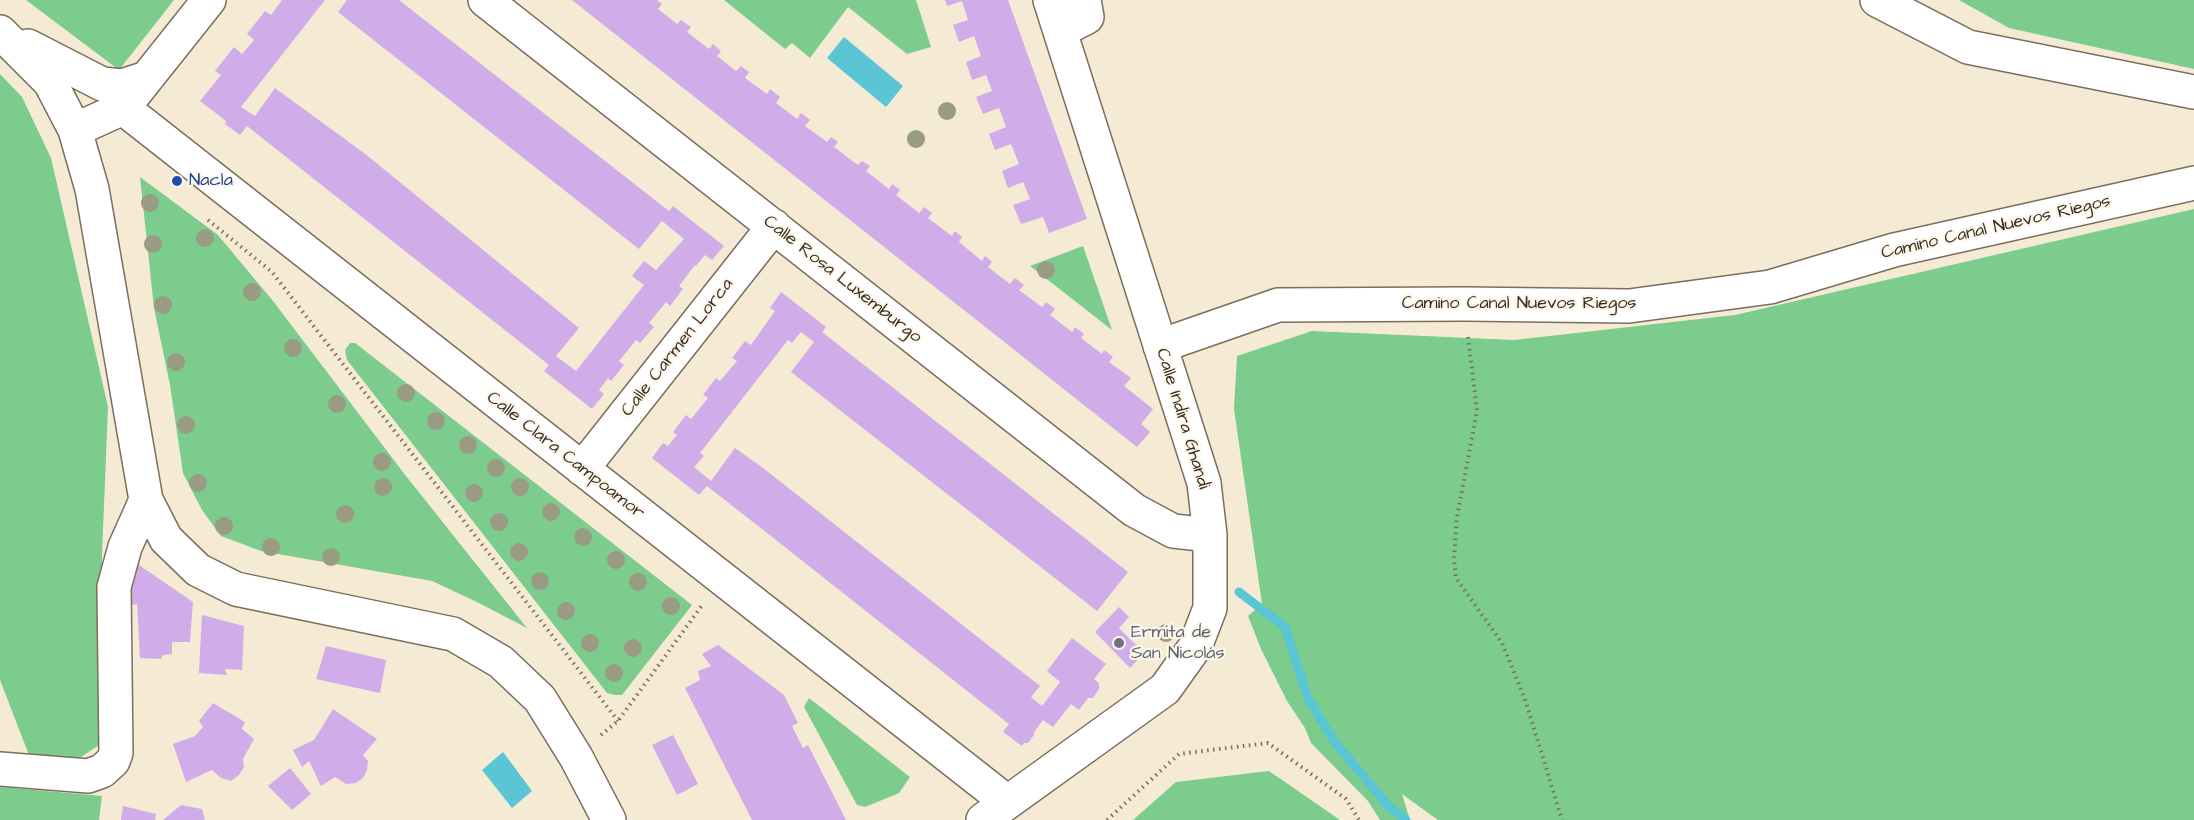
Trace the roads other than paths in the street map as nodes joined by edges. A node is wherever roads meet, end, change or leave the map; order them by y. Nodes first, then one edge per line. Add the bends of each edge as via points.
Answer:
1 (209, 0) edge
2 (485, 0) edge
3 (1050, 0) edge
4 (1084, 0) edge
5 (1876, 0) edge
6 (1060, 31) junction
7 (1, 32) edge
8 (147, 78) junction
9 (2194, 92) edge
10 (123, 108) junction
11 (75, 130) junction
12 (158, 136) junction
13 (2194, 183) edge
14 (92, 189) junction
15 (774, 226) junction
16 (1160, 346) junction
17 (582, 469) junction
18 (146, 500) junction
19 (1210, 536) junction
20 (0, 769) edge
21 (995, 811) edge
22 (609, 820) edge

1 - 8 street
2 - 15 street, Calle Rosa Luxemburgo
3 - 6 street, Calle Indira Ghandi
4 - 6 street via 1087,17
5 - 9 street via 1968,47
6 - 16 street, Calle Indira Ghandi
7 - 8 street via 102,84 122,86
7 - 11 street via 50,82
8 - 10 street
10 - 11 street
10 - 12 street, Calle Clara Campoamor
11 - 14 street
12 - 14 street via 135,128 117,129 103,139 95,159
12 - 17 street, Calle Clara Campoamor
13 - 16 street, Camino Canal Nuevos Riegos via 1894,250 1770,287 1629,306 1278,305
14 - 18 street
15 - 17 street, Calle Carmen Lorca
15 - 19 street, Calle Rosa Luxemburgo via 1134,510 1173,531
16 - 19 street, Calle Indira Ghandi via 1204,483
17 - 21 street, Calle Clara Campoamor via 722,580
18 - 20 street via 125,548 114,587 113,761 88,776
18 - 22 street via 166,539 198,570 236,589 453,634 501,662 540,699
19 - 21 street, Calle Indira Ghandi via 1210,608 1195,647 1165,689

